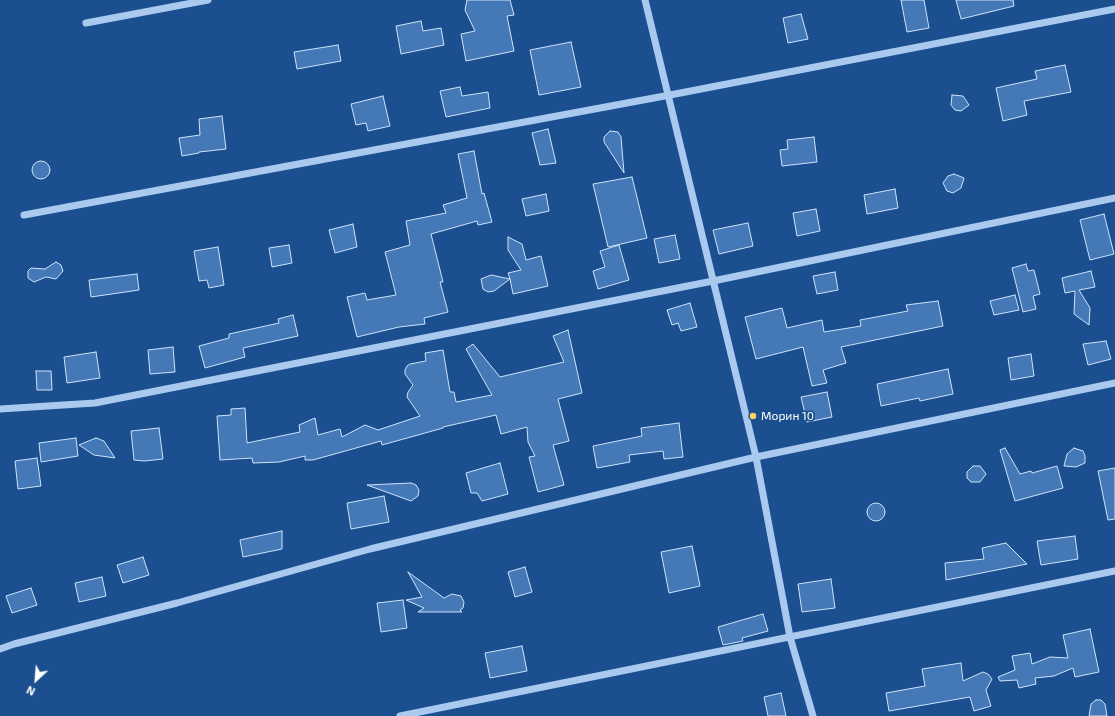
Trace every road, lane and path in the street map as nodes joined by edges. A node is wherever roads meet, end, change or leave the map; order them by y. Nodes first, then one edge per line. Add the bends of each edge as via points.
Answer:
1 (208, 0) edge
2 (645, 0) edge
3 (1115, 9) edge
4 (86, 23) dead end
5 (670, 95) junction
6 (1115, 198) edge
7 (24, 215) dead end
8 (714, 281) junction
9 (1115, 383) edge
10 (0, 409) edge
11 (756, 456) junction
12 (1115, 571) edge
13 (790, 637) junction
14 (0, 649) edge
15 (400, 716) edge
16 (813, 716) edge

1 - 4 street
2 - 5 street
3 - 5 street
5 - 7 street
5 - 8 street
6 - 8 street
8 - 10 street via 95,402
8 - 11 street
9 - 11 street
11 - 13 street
11 - 14 street via 370,549
12 - 13 street
13 - 15 street
13 - 16 street

